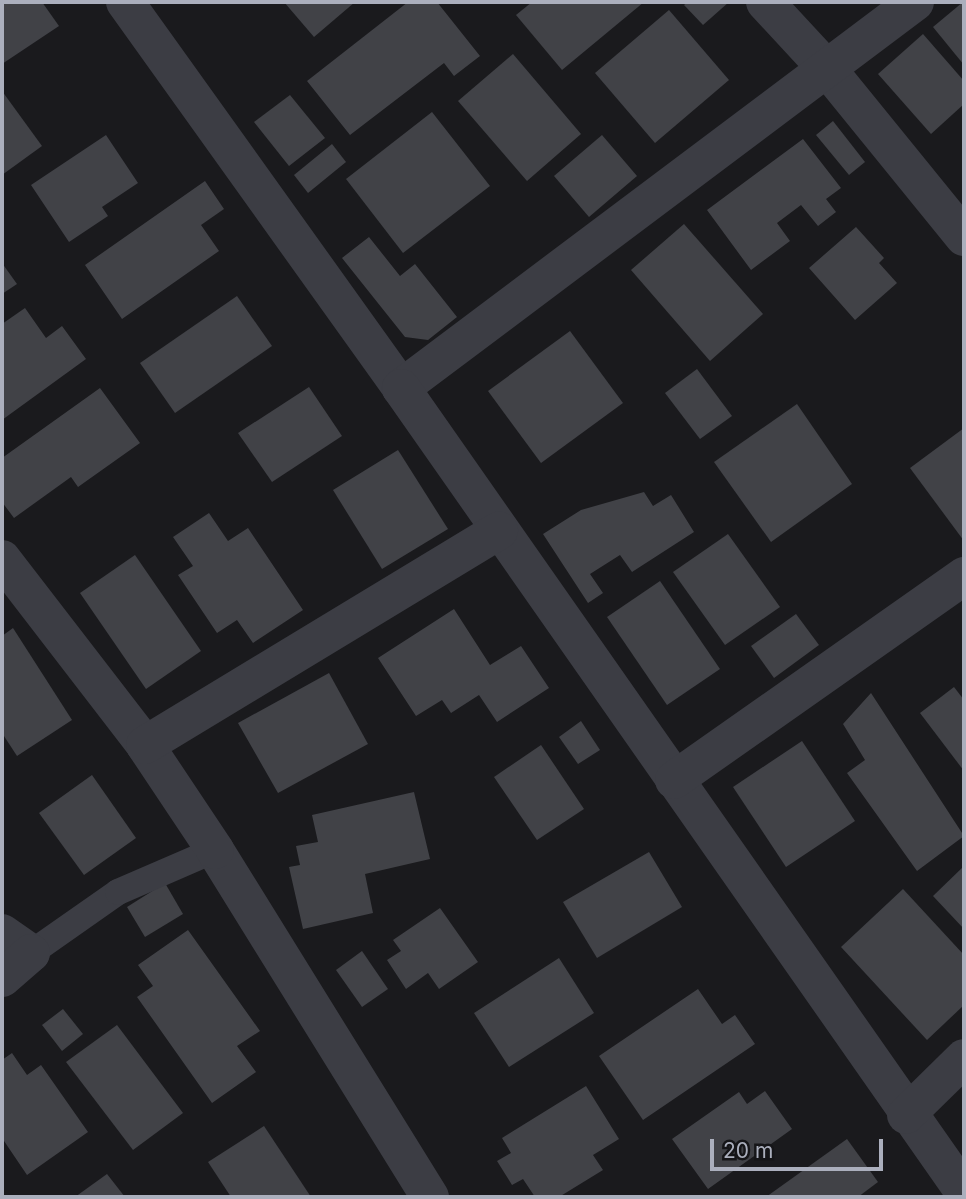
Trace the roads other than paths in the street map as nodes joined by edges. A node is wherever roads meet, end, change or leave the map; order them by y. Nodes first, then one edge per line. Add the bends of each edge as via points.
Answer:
1 (125, 2) edge
2 (765, 2) edge
3 (915, 2) edge
4 (829, 71) junction
5 (964, 237) edge
6 (401, 388) junction
7 (499, 531) junction
8 (2, 559) edge
9 (964, 576) edge
10 (145, 746) junction
11 (674, 780) junction
12 (215, 850) junction
13 (17, 943) edge
14 (2, 978) edge
15 (964, 1058) edge
16 (906, 1115) junction
17 (964, 1192) edge
18 (430, 1197) edge

1 - 6 street
2 - 4 street
3 - 4 street
4 - 5 street
4 - 6 street
6 - 7 street
7 - 10 street
7 - 11 street
8 - 10 street
9 - 11 street
10 - 12 street
11 - 16 street
12 - 13 lane
12 - 18 street
13 - 14 street
15 - 16 street
16 - 17 street

